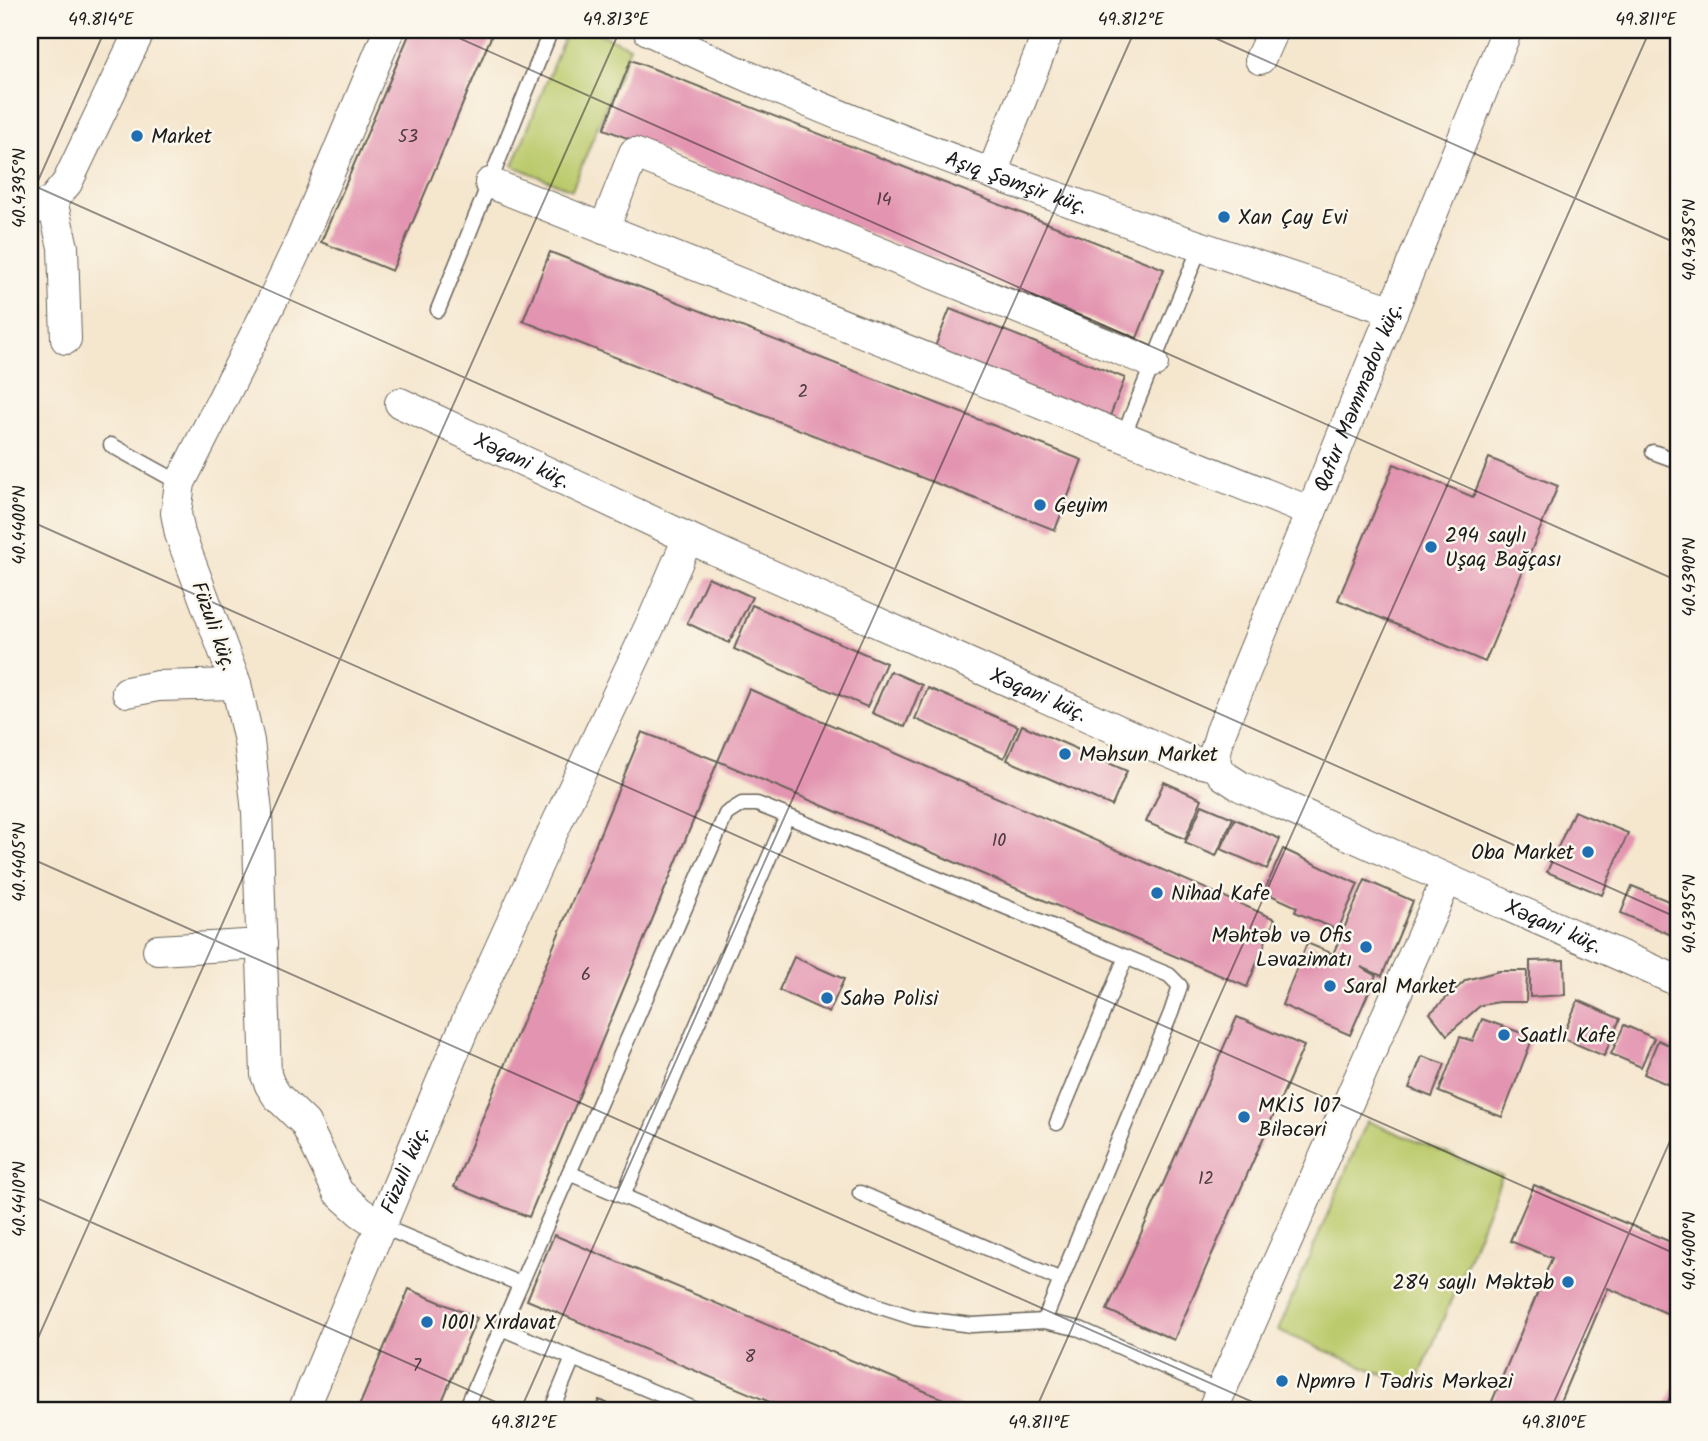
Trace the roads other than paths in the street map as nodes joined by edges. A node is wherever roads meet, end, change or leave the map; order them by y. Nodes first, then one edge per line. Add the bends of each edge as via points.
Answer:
1 (140, 30) edge
2 (390, 30) edge
3 (551, 30) edge
4 (648, 30) edge
5 (1049, 30) edge
6 (1273, 30) edge
7 (1507, 30) edge
8 (1260, 59) dead end
9 (992, 173) junction
10 (490, 183) junction
11 (41, 206) edge
12 (604, 229) junction
13 (1200, 247) junction
14 (438, 310) dead end
15 (1393, 312) junction
16 (66, 339) dead end
17 (1153, 363) junction
18 (400, 403) dead end
19 (1123, 437) junction
20 (111, 445) dead end
21 (1653, 452) dead end
22 (1678, 461) edge
23 (180, 483) junction
24 (1311, 512) junction
25 (688, 538) junction
26 (236, 684) junction
27 (127, 692) dead end
28 (1216, 766) junction
29 (787, 816) junction
30 (1447, 879) junction
31 (262, 944) junction
32 (158, 950) dead end
33 (1126, 957) junction
34 (1678, 981) edge
35 (1057, 1123) dead end
36 (569, 1173) junction
37 (860, 1193) dead end
38 (623, 1196) junction
39 (381, 1226) junction
40 (1062, 1280) junction
41 (520, 1284) junction
42 (1044, 1321) junction
43 (501, 1328) junction
44 (573, 1358) junction
45 (1216, 1402) edge
46 (303, 1411) edge
47 (465, 1411) edge
48 (551, 1411) edge
49 (699, 1411) edge

1 - 11 street via 67,183
2 - 23 street, Füzuli küç. via 301,240
3 - 10 lane
4 - 9 street, Aşıq Şəmşir küç. via 785,93
5 - 9 street
6 - 8 street
7 - 15 street, Qafur Məmmədov küç.
9 - 13 street, Aşıq Şəmşir küç.
10 - 12 street
10 - 14 lane
11 - 16 street via 63,247
12 - 17 street via 634,153
12 - 19 street
13 - 15 street, Aşıq Şəmşir küç.
13 - 17 lane
15 - 24 street, Qafur Məmmədov küç.
17 - 19 lane
18 - 25 street, Xəqani küç.
19 - 24 street
20 - 23 lane
21 - 22 lane
23 - 26 street, Füzuli küç. via 176,513 180,534
24 - 28 street, Qafur Məmmədov küç. via 1220,731 1214,751
25 - 28 street, Xəqani küç. via 1163,751
25 - 39 street, Füzuli küç. via 466,1023
26 - 27 street via 158,686
26 - 31 street, Füzuli küç. via 249,741 257,812
28 - 30 street, Xəqani küç. via 1240,786
29 - 33 lane
29 - 36 lane via 757,804 742,804 726,814
29 - 38 lane
30 - 34 street, Xəqani küç.
30 - 45 street
31 - 32 street
31 - 39 street, Füzuli küç. via 270,1085 305,1123 338,1192
33 - 35 lane
33 - 40 lane via 1169,975 1180,986
36 - 38 lane
36 - 41 lane
37 - 40 lane
38 - 42 lane via 915,1318 972,1325
39 - 41 lane
39 - 46 street, Füzuli küç.
40 - 42 lane
41 - 43 lane
42 - 45 lane via 1080,1329
43 - 44 lane
43 - 47 lane
44 - 48 lane
44 - 49 lane

